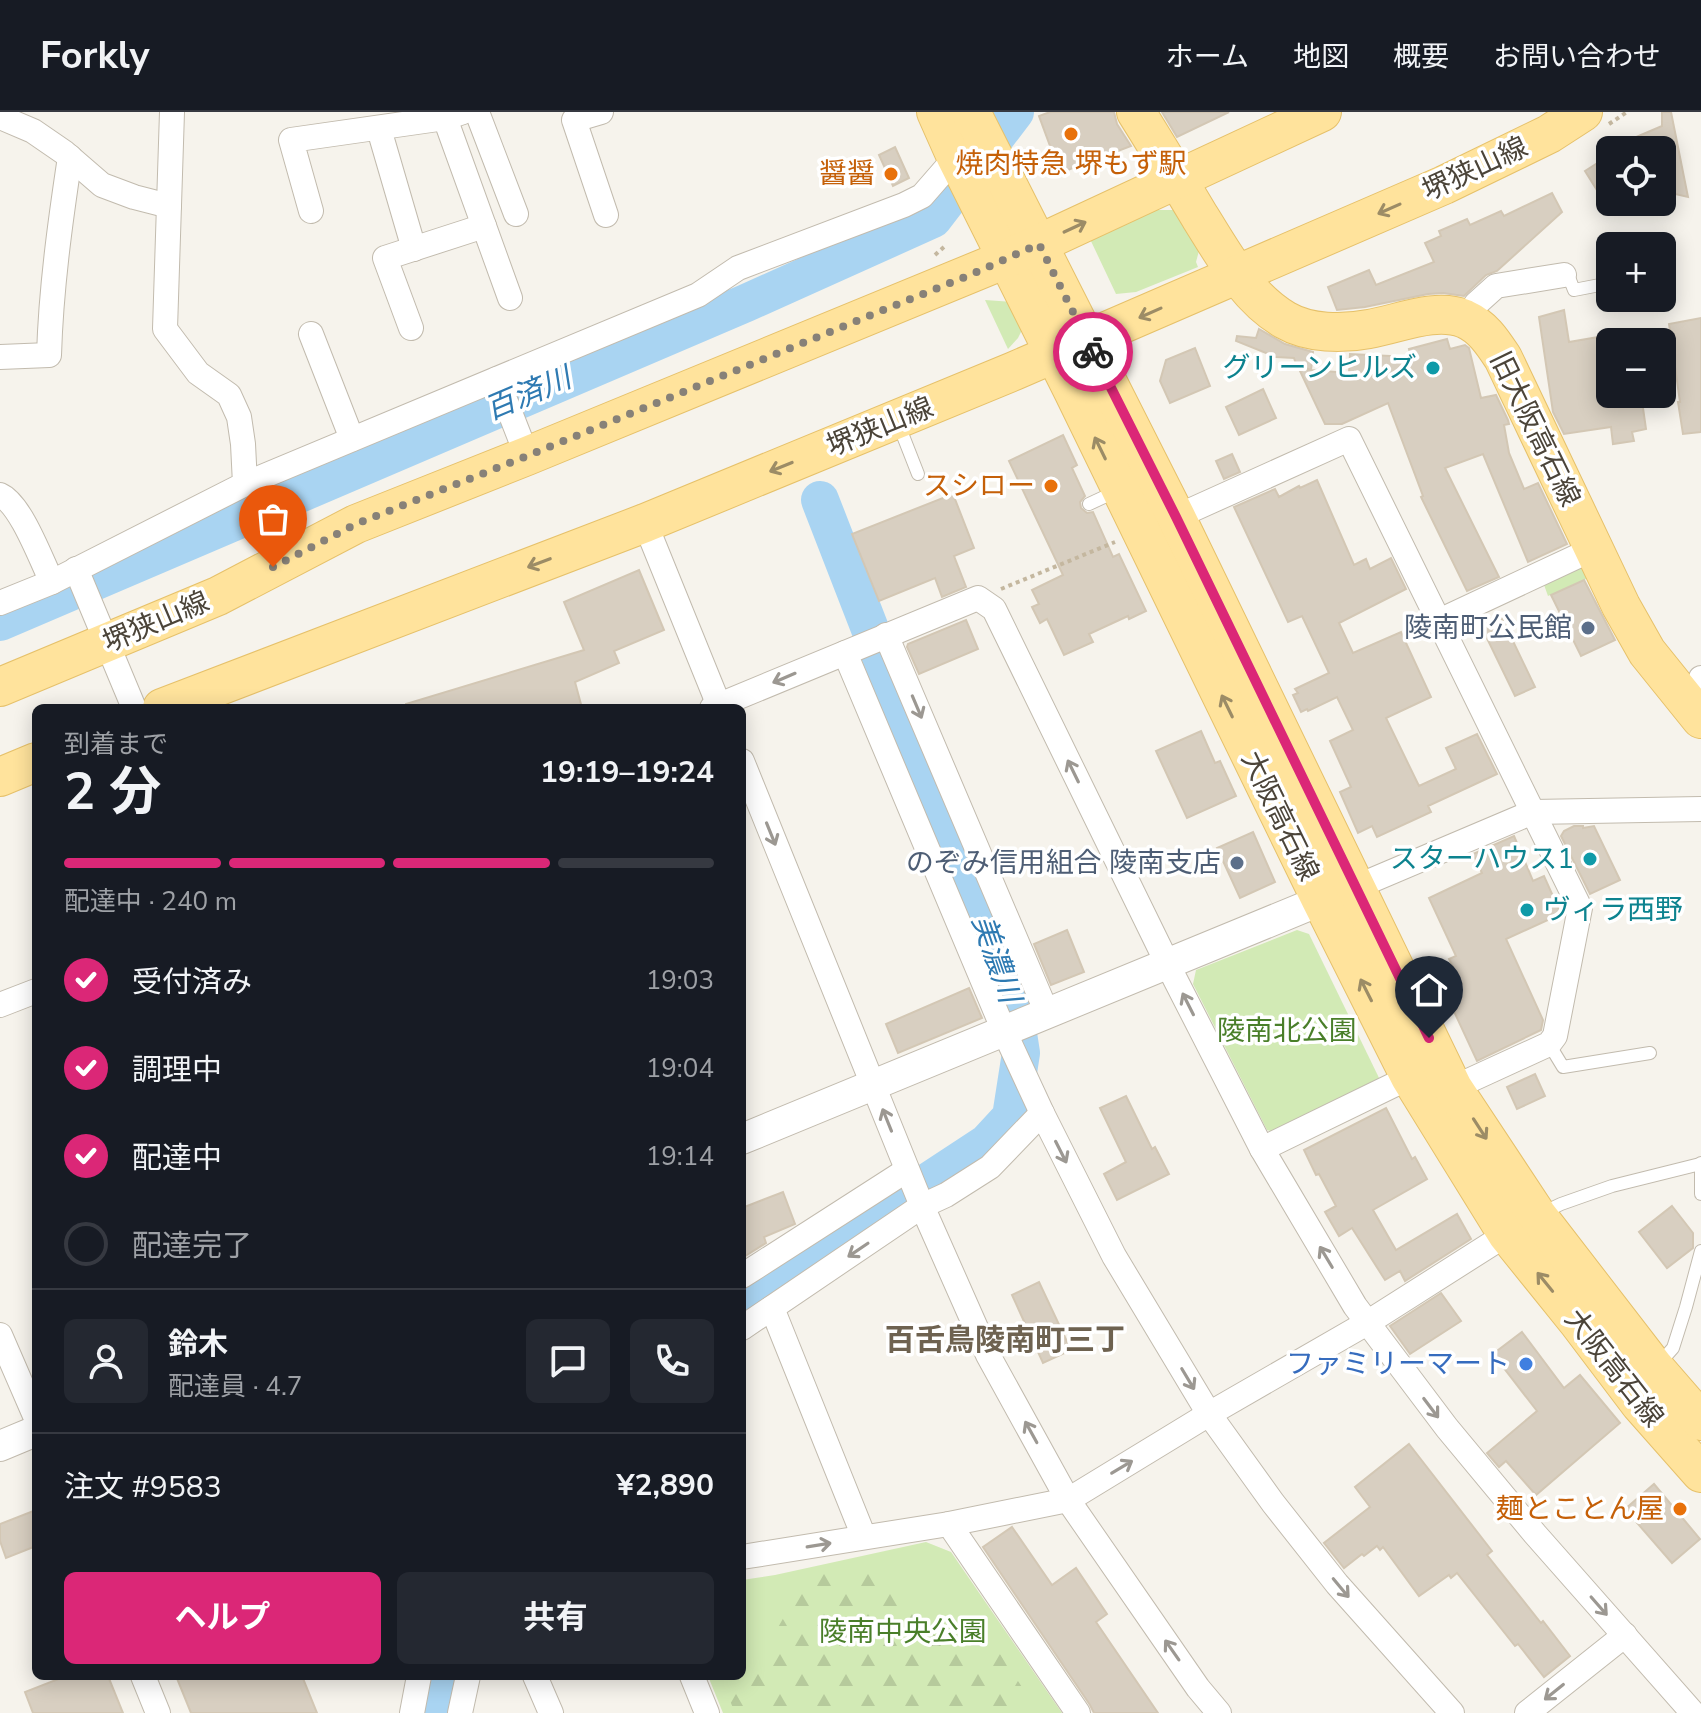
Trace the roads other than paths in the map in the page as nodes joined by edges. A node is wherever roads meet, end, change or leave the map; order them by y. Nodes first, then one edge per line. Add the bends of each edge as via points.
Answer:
1 (172, 112) edge
2 (477, 112) edge
3 (601, 112) edge
4 (936, 112) edge
5 (1136, 112) edge
6 (1583, 112) edge
7 (1313, 114) edge
8 (454, 115) edge
9 (0, 117) edge
10 (379, 129) junction
11 (974, 148) edge
12 (70, 157) junction
13 (1178, 180) junction
14 (169, 206) junction
15 (311, 211) dead end
16 (516, 214) dead end
17 (606, 215) dead end
18 (484, 226) junction
19 (414, 249) junction
20 (1022, 251) junction
21 (1237, 275) junction
22 (1564, 275) joint
23 (1596, 286) edge
24 (510, 298) dead end
25 (1467, 320) junction
26 (411, 328) dead end
27 (311, 334) dead end
28 (1071, 346) junction
29 (0, 357) edge
30 (498, 383) junction
31 (896, 420) junction
32 (352, 439) junction
33 (527, 456) junction
34 (918, 474) dead end
35 (245, 484) junction
36 (0, 495) edge
37 (1176, 517) junction
38 (645, 523) junction
39 (1593, 549) junction
40 (79, 575) junction
41 (52, 582) junction
42 (0, 603) edge
43 (1439, 621) junction
44 (884, 636) junction
45 (106, 644) junction
46 (851, 650) junction
47 (0, 687) edge
48 (1699, 703) edge
49 (132, 704) edge
50 (172, 704) edge
51 (716, 704) edge
52 (724, 704) edge
53 (32, 764) edge
54 (746, 771) edge
55 (0, 777) edge
56 (1701, 809) edge
57 (1533, 812) junction
58 (1338, 894) junction
59 (1168, 963) junction
60 (32, 993) edge
61 (0, 1005) edge
62 (1047, 1013) junction
63 (1004, 1031) junction
64 (1549, 1044) junction
65 (1650, 1053) dead end
66 (1410, 1077) junction
67 (873, 1085) junction
68 (1453, 1088) junction
69 (1042, 1113) junction
70 (746, 1137) edge
71 (1262, 1149) junction
72 (1700, 1163) edge
73 (907, 1170) junction
74 (1701, 1194) edge
75 (922, 1206) junction
76 (1522, 1225) junction
77 (1701, 1251) edge
78 (746, 1273) edge
79 (772, 1308) junction
80 (1367, 1323) junction
81 (746, 1325) edge
82 (0, 1335) edge
83 (1655, 1368) junction
84 (32, 1409) edge
85 (1209, 1414) junction
86 (1701, 1421) edge
87 (32, 1433) edge
88 (0, 1446) edge
89 (1701, 1473) edge
90 (1068, 1500) junction
91 (949, 1524) junction
92 (864, 1537) junction
93 (746, 1556) edge
94 (1625, 1635) junction
95 (145, 1680) edge
96 (418, 1680) edge
97 (467, 1680) edge
98 (537, 1680) edge
99 (694, 1680) edge
100 (158, 1713) edge
101 (412, 1713) edge
102 (460, 1713) edge
103 (551, 1713) edge
104 (707, 1713) edge
105 (1078, 1713) edge
106 (1219, 1713) edge
107 (1452, 1713) edge
108 (1527, 1713) edge
109 (1693, 1713) edge

1 - 14 street
2 - 16 street
3 - 17 street via 574,120
4 - 11 main road, 大阪高石線
5 - 13 main road
6 -> 21 main road, 堺狭山線 via 1444,185
7 - 13 main road, 堺狭山線
8 - 10 street
8 - 18 street
9 - 12 street via 33,131
10 - 15 street via 291,140
10 - 19 street
11 - 20 main road, 大阪高石線
11 - 30 street via 922,196 904,205 738,268 698,295
12 - 14 street via 102,185
12 - 29 street via 49,355
20 -> 13 main road, 堺狭山線
13 - 21 main road
14 - 35 street via 165,329 198,373 229,395 239,417
18 - 19 street
18 - 24 street
19 - 26 street via 385,258
20 - 28 main road, 大阪高石線
20 - 33 main road, 堺狭山線
21 - 25 main road via 1268,309 1320,331 1368,330 1442,315
21 -> 28 main road, 堺狭山線
22 - 23 lane via 1574,290
22 - 25 street via 1496,286
25 - 39 main road, 旧大阪高石線 via 1492,340 1503,358
27 - 32 street
28 - 31 main road, 堺狭山線
28 - 37 main road, 大阪高石線 via 1104,377
58 -> 28 main road, 大阪高石線 via 1105,497
30 - 32 street
30 - 33 street
31 - 34 lane
31 -> 38 main road, 堺狭山線
32 - 35 street
33 - 45 main road, 堺狭山線 via 356,524 218,596
35 - 40 street
36 - 41 street via 16,508
37 - 43 street via 1349,439
37 - 58 main road, 大阪高石線
38 -> 50 main road, 堺狭山線
38 - 51 street
39 - 43 street
39 - 48 main road, 旧大阪高石線 via 1647,652
40 - 41 street
40 - 45 street
41 - 42 street
43 - 57 street
44 - 46 street
59 -> 44 street via 994,609 978,598
44 -> 62 street
45 - 47 main road, 堺狭山線
45 - 49 street
46 -> 52 street
46 - 63 street
53 - 55 main road
54 -> 67 street
56 - 57 street
57 - 58 street
57 - 64 street via 1580,908 1555,1036
58 - 59 street
66 -> 58 main road, 大阪高石線
58 - 68 main road, 大阪高石線
59 - 62 street
71 -> 59 street
60 - 61 street
62 - 63 street
63 - 67 street
63 - 69 street
64 - 65 lane via 1563,1067
64 - 68 street
66 - 71 street
66 - 76 main road, 大阪高石線
67 - 70 street
73 -> 67 street
68 -> 76 main road, 大阪高石線
69 - 75 street via 990,1167
69 -> 85 street via 1114,1256
80 -> 71 street
72 - 74 lane
72 - 76 lane via 1612,1186
73 - 75 street
73 - 78 street
75 -> 79 street
90 -> 75 street via 988,1355
76 - 80 street
76 - 83 main road, 大阪高石線
89 -> 76 main road, 大阪高石線 via 1578,1322
77 - 83 lane via 1673,1348
79 - 81 street
79 - 92 street
80 - 85 street
80 -> 94 street via 1447,1428
82 - 84 street
83 - 86 main road, 大阪高石線
90 -> 85 street
85 -> 107 street via 1337,1584
87 - 88 street
90 - 91 street
106 -> 90 street
91 - 92 street
91 - 105 street
93 -> 92 street
94 -> 108 street
94 - 109 street
95 - 100 street
96 - 101 street
97 - 102 street
98 - 103 street
99 - 104 street

